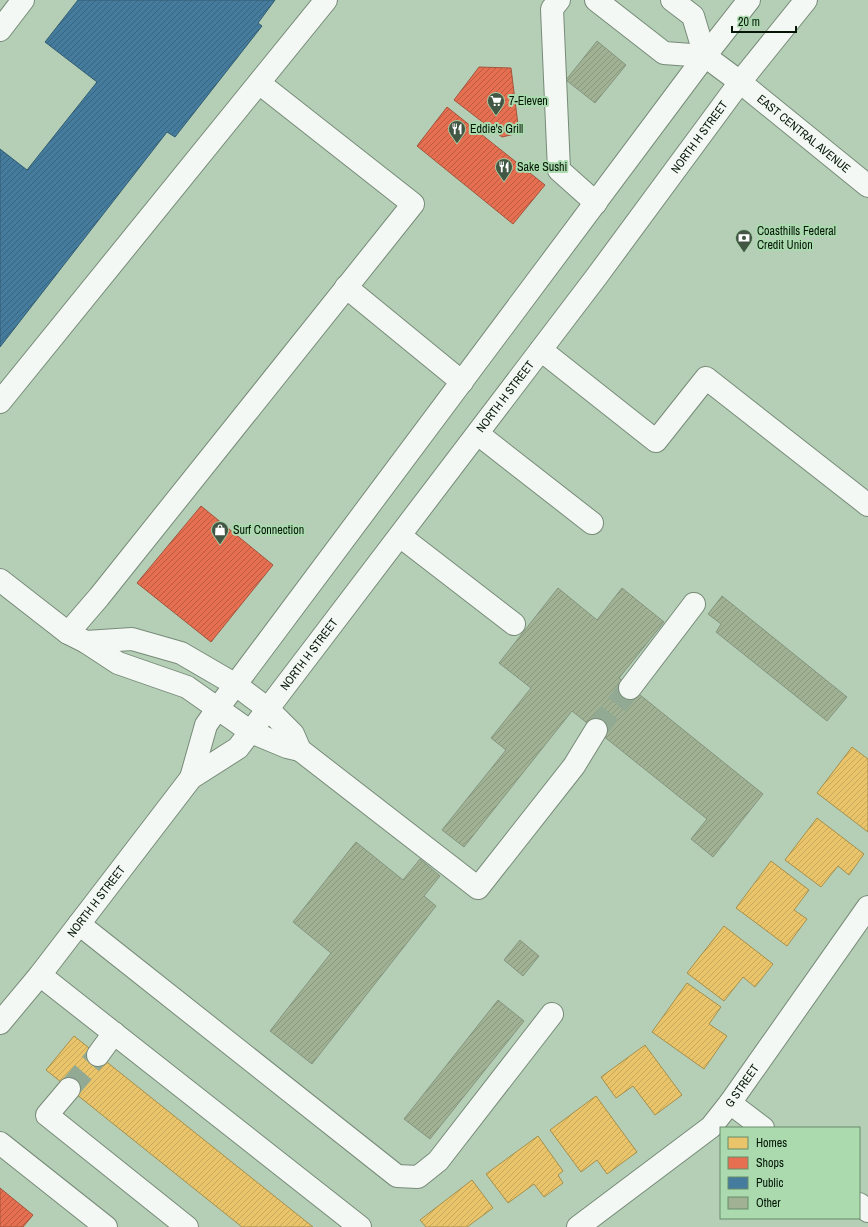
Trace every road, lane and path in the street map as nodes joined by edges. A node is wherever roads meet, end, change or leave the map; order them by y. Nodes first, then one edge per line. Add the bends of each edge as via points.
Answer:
1 (23, 0) edge
2 (326, 0) edge
3 (559, 0) edge
4 (596, 0) edge
5 (672, 0) edge
6 (749, 0) edge
7 (806, 0) edge
8 (0, 30) edge
9 (705, 56) junction
10 (740, 82) junction
11 (259, 83) junction
12 (868, 186) edge
13 (596, 203) junction
14 (346, 287) junction
15 (542, 350) junction
16 (462, 382) junction
17 (0, 402) edge
18 (478, 434) junction
19 (868, 505) edge
20 (592, 523) dead end
21 (400, 536) junction
22 (0, 580) edge
23 (694, 604) dead end
24 (514, 624) dead end
25 (77, 638) junction
26 (236, 685) junction
27 (630, 688) tunnel mouth
28 (218, 708) junction
29 (268, 709) junction
30 (596, 730) tunnel mouth
31 (251, 732) junction
32 (300, 750) junction
33 (191, 778) junction
34 (868, 907) edge
35 (79, 924) junction
36 (40, 975) junction
37 (552, 1014) dead end
38 (0, 1023) edge
39 (114, 1033) junction
40 (98, 1054) tunnel mouth
41 (69, 1088) tunnel mouth
42 (730, 1103) junction
43 (762, 1127) edge
44 (0, 1143) edge
45 (860, 1205) edge
46 (868, 1211) edge
47 (106, 1227) edge
48 (187, 1227) edge
49 (360, 1227) edge
50 (578, 1227) edge

1 - 8 main road
2 - 11 main road
3 - 13 main road via 552,9 559,170
4 - 9 main road via 664,53
5 - 9 main road via 693,16
6 - 9 main road, NORTH H STREET
7 - 10 main road, NORTH H STREET
9 - 10 main road, EAST CENTRAL AVENUE
9 - 13 main road, NORTH H STREET
10 - 12 main road, EAST CENTRAL AVENUE
10 - 15 main road, NORTH H STREET
11 - 14 main road via 413,204
11 - 17 main road
13 - 16 main road, NORTH H STREET
14 - 16 main road
14 - 25 main road via 99,597
15 - 18 main road, NORTH H STREET
15 - 19 main road via 656,441 706,378
16 - 26 main road, NORTH H STREET
18 - 20 main road
18 - 21 main road, NORTH H STREET
21 - 24 main road
21 - 29 main road, NORTH H STREET
22 - 25 main road
23 - 27 main road
25 - 26 main road via 132,639 181,653
25 - 28 main road via 118,663 187,687
26 - 28 main road, NORTH H STREET
26 - 29 main road
28 - 31 main road
28 - 33 main road, NORTH H STREET via 206,725
29 - 31 main road, NORTH H STREET
29 - 32 main road via 293,734
30 - 32 main road via 574,766 478,888
31 - 32 main road
31 - 33 main road, NORTH H STREET via 238,748
33 - 35 main road, NORTH H STREET
34 - 42 main road, G STREET
35 - 36 main road, NORTH H STREET
35 - 37 main road via 397,1176 418,1177 438,1161
36 - 38 main road, NORTH H STREET
36 - 39 main road
39 - 40 main road
39 - 49 main road
41 - 48 main road via 47,1115
42 - 43 main road
42 - 50 main road, G STREET via 711,1127
44 - 47 main road
45 - 46 main road

